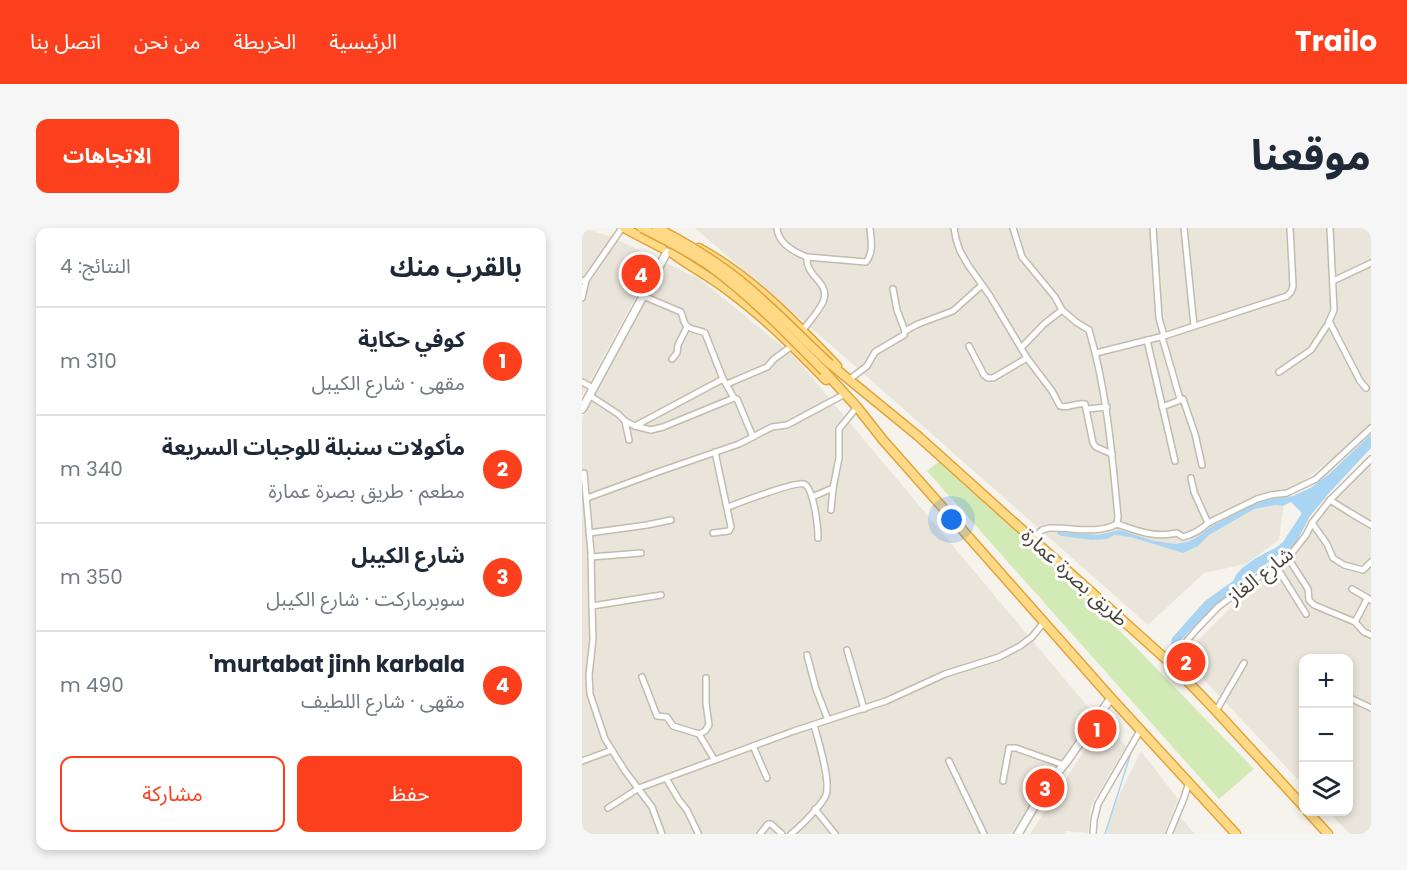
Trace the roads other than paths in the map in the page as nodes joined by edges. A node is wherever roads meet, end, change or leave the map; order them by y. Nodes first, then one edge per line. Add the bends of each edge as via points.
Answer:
1 (642, 228) edge
2 (657, 228) edge
3 (777, 228) edge
4 (870, 228) edge
5 (954, 228) edge
6 (1013, 228) edge
7 (1153, 228) edge
8 (1184, 228) edge
9 (1290, 228) edge
10 (1330, 228) edge
11 (626, 230) edge
12 (680, 238) dead end
13 (667, 251) junction
14 (807, 257) junction
15 (1371, 263) edge
16 (584, 280) edge
17 (1333, 281) junction
18 (982, 285) junction
19 (893, 289) dead end
20 (643, 296) junction
21 (582, 298) edge
22 (1062, 310) junction
23 (1329, 321) junction
24 (1194, 326) junction
25 (687, 327) junction
26 (802, 331) junction
27 (905, 331) junction
28 (1163, 337) junction
29 (1147, 340) junction
30 (792, 346) junction
31 (969, 346) dead end
32 (1021, 348) junction
33 (1096, 353) junction
34 (672, 358) dead end
35 (1027, 358) junction
36 (827, 368) junction
37 (1279, 372) dead end
38 (849, 379) junction
39 (582, 382) edge
40 (725, 382) junction
41 (593, 388) junction
42 (1366, 388) dead end
43 (845, 394) junction
44 (589, 395) junction
45 (734, 398) junction
46 (1180, 399) junction
47 (857, 406) junction
48 (1107, 407) junction
49 (1162, 407) junction
50 (582, 408) edge
51 (1087, 409) junction
52 (625, 422) junction
53 (635, 426) junction
54 (1371, 428) edge
55 (753, 437) junction
56 (629, 440) dead end
57 (715, 452) junction
58 (1112, 454) junction
59 (1371, 459) edge
60 (1175, 461) dead end
61 (1202, 465) dead end
62 (589, 466) dead end
63 (583, 474) edge
64 (1191, 478) dead end
65 (833, 488) junction
66 (812, 497) junction
67 (587, 498) junction
68 (1330, 500) junction
69 (728, 507) junction
70 (831, 510) dead end
71 (671, 520) dead end
72 (1208, 523) junction
73 (1312, 523) junction
74 (1117, 524) junction
75 (1371, 525) edge
76 (589, 533) junction
77 (713, 533) dead end
78 (819, 538) dead end
79 (1033, 538) junction
80 (582, 553) edge
81 (640, 553) dead end
82 (591, 554) junction
83 (1288, 558) junction
84 (1371, 562) edge
85 (1276, 566) junction
86 (1352, 589) dead end
87 (661, 594) dead end
88 (1369, 600) edge
89 (592, 606) junction
90 (1306, 615) dead end
91 (1355, 621) junction
92 (1044, 622) junction
93 (1371, 635) edge
94 (848, 650) dead end
95 (807, 655) dead end
96 (1169, 662) junction
97 (1244, 663) dead end
98 (642, 677) dead end
99 (706, 678) dead end
100 (1111, 698) junction
101 (1353, 699) edge
102 (1371, 708) edge
103 (864, 709) junction
104 (1216, 711) junction
105 (828, 720) junction
106 (814, 724) junction
107 (1141, 729) junction
108 (699, 734) junction
109 (753, 746) junction
110 (612, 750) junction
111 (714, 759) junction
112 (949, 760) dead end
113 (582, 761) edge
114 (1064, 765) junction
115 (666, 777) junction
116 (767, 778) dead end
117 (1003, 781) dead end
118 (1189, 782) junction
119 (639, 788) junction
120 (1299, 802) edge
121 (608, 808) dead end
122 (815, 809) junction
123 (1312, 816) edge
124 (698, 833) edge
125 (662, 834) edge
126 (760, 834) edge
127 (782, 834) edge
128 (791, 834) edge
129 (835, 834) edge
130 (984, 834) edge
131 (1018, 834) edge
132 (1093, 834) edge
133 (1169, 834) edge
134 (1236, 834) edge
135 (1328, 834) edge

1 - 11 highway
1 - 36 highway, bridge via 729,281
2 - 36 highway, bridge via 703,254 750,289
3 - 14 street via 780,239
4 - 14 street via 872,251 866,262
5 - 18 street via 960,251
6 - 22 street via 1022,257 1056,297
7 - 28 street
8 - 24 street
9 - 24 street via 1291,292
10 - 17 street
11 - 13 highway
11 - 16 street
12 - 26 highway via 727,264
13 - 20 street
13 - 30 highway via 744,302
14 - 26 street via 808,269 822,285 825,299
15 - 17 street
16 - 21 street
17 - 23 street via 1334,310
18 - 27 street via 952,311
18 - 32 street
19 - 27 street
20 - 25 street via 681,312
20 - 41 street
22 - 32 street
22 - 33 street via 1089,330
23 - 37 street via 1311,350
23 - 42 street
24 - 28 street
25 - 34 street
25 - 40 street via 705,333
26 - 38 highway
27 - 38 street
28 - 29 street
28 - 46 street
29 - 33 street
29 - 49 street
30 - 40 street via 767,367
30 - 43 highway via 836,390
31 - 35 street via 988,378
32 - 35 street
33 - 48 street
35 - 51 street via 1060,406 1081,403
36 - 38 highway, طريق بصرة عمارة
36 - 43 highway
38 - 79 highway, طريق بصرة عمارة
39 - 41 street
40 - 45 street
40 - 53 street
41 - 44 street
43 - 47 highway
43 - 55 street via 787,425
44 - 50 street
44 - 52 street
45 - 53 street via 663,427 651,430
45 - 55 street
46 - 49 street
46 - 61 street via 1184,400
47 - 65 street via 839,429
47 - 92 highway
48 - 51 street
48 - 58 street
49 - 60 street
51 - 58 street via 1093,443
52 - 53 street
52 - 56 street
54 - 72 street via 1316,479 1287,493 1257,499
55 - 57 street
57 - 67 street
57 - 69 street
58 - 74 street
59 - 68 street, شارع الغاز
62 - 63 street
63 - 67 street
64 - 72 street
65 - 66 street
65 - 70 street
66 - 69 street via 807,487 800,484
66 - 78 street
67 - 76 street
68 - 73 street, شارع الغاز
68 - 75 street
69 - 77 street via 731,529
71 - 76 street
72 - 74 street via 1183,537 1177,533 1154,535
73 - 83 street, شارع الغاز
73 - 84 street via 1338,562 1363,570
74 - 79 street via 1096,530 1049,528
76 - 82 street
79 - 96 highway, طريق بصرة عمارة
80 - 82 street
81 - 82 street
82 - 89 street
83 - 85 street, شارع الغاز
83 - 91 street via 1314,605
85 - 90 street
85 - 96 street, شارع الغاز via 1218,607
86 - 88 street
87 - 89 street
88 - 91 street
89 - 110 street via 590,694
91 - 93 street
92 - 100 highway
92 - 103 street via 1032,637 999,657 945,674
94 - 103 street
95 - 105 street
96 - 104 highway, طريق بصرة عمارة
97 - 104 street
98 - 108 street via 657,716 667,717 673,726
99 - 108 street via 709,725
100 - 107 highway
100 - 114 street
101 - 102 street
103 - 105 street
104 - 120 highway, طريق بصرة عمارة
105 - 106 street
106 - 109 street
106 - 122 street via 827,788
107 - 118 highway
107 - 132 street via 1098,804
108 - 111 street
109 - 111 street
109 - 116 street
110 - 113 street
110 - 119 street
111 - 115 street
112 - 130 street
114 - 117 street via 1009,748
114 - 131 street via 1041,794
115 - 119 street
115 - 124 street
118 - 133 street
118 - 134 highway
119 - 121 street
119 - 125 street via 652,807
122 - 128 street
122 - 129 street
123 - 135 highway
126 - 127 street via 771,824

